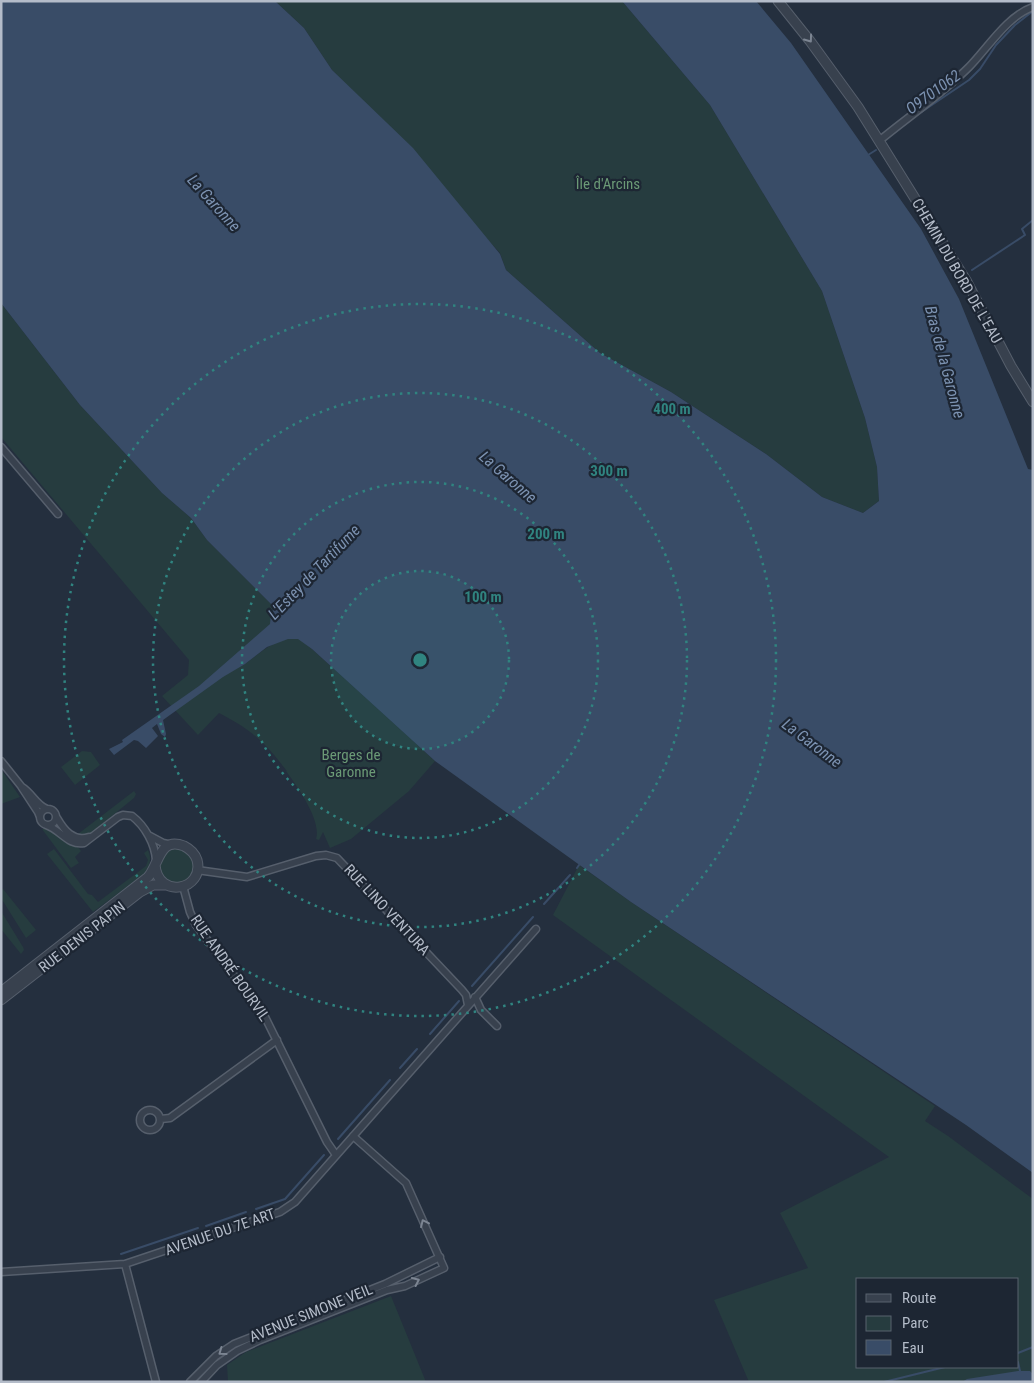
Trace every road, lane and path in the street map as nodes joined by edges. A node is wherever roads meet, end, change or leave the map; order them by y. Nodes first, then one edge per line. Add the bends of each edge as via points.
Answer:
1 (778, 1) edge
2 (1033, 7) edge
3 (879, 141) junction
4 (1033, 402) edge
5 (1, 447) edge
6 (58, 514) dead end
7 (1, 761) edge
8 (21, 786) junction
9 (47, 808) junction
10 (40, 817) junction
11 (56, 818) junction
12 (46, 825) junction
13 (148, 834) junction
14 (95, 835) junction
15 (173, 845) junction
16 (155, 862) junction
17 (197, 870) junction
18 (168, 885) junction
19 (183, 886) junction
20 (536, 929) dead end
21 (1, 992) edge
22 (475, 997) junction
23 (1, 1000) edge
24 (468, 1005) junction
25 (497, 1026) dead end
26 (277, 1040) junction
27 (161, 1120) dead end
28 (353, 1136) junction
29 (336, 1155) junction
30 (440, 1257) junction
31 (125, 1264) junction
32 (1, 1272) edge
33 (386, 1287) junction
34 (156, 1382) edge
35 (190, 1382) edge
36 (201, 1382) edge

1 -> 3 street, CHEMIN DU BORD DE L'EAU via 810,40
2 - 3 street via 1008,24 968,68
3 - 4 street, CHEMIN DU BORD DE L'EAU via 966,282
5 - 6 street
7 - 8 street
8 - 9 street via 40,806
8 - 10 street
9 - 10 street
9 - 11 street via 55,811
10 - 12 street
11 - 12 street via 54,823
11 - 14 street via 73,837 84,839
12 - 14 street via 74,844 84,843
13 - 14 street via 128,815 118,817
13 - 15 street
13 - 16 street
15 - 16 street via 162,850
15 - 17 street via 191,851 198,863
16 - 18 street via 158,877
16 - 21 street, RUE DENIS PAPIN via 148,877
17 - 19 street via 192,880
17 - 24 street, RUE LINO VENTURA via 243,878 316,856 336,858 462,990
18 - 19 street
18 - 23 street, RUE DENIS PAPIN via 153,885 140,892
19 - 26 street, RUE ANDRÉ BOURVIL via 192,918 264,1015
20 - 22 street, AVENUE DU 7E ART
22 - 24 street, AVENUE DU 7E ART
22 - 25 street via 481,1010
24 - 28 street, AVENUE DU 7E ART
26 - 27 street via 170,1118
26 - 29 street, RUE ANDRÉ BOURVIL
28 - 29 street, AVENUE DU 7E ART
30 -> 28 street via 406,1183
29 - 31 street, AVENUE DU 7E ART via 295,1202 280,1212
30 - 33 street, AVENUE SIMONE VEIL
33 -> 30 street, AVENUE SIMONE VEIL via 405,1286 444,1268
31 - 32 street, AVENUE DU 7E ART
31 - 34 street
33 -> 35 street, AVENUE SIMONE VEIL via 363,1292 234,1344 216,1356
33 - 36 street, AVENUE SIMONE VEIL via 365,1299 237,1351

